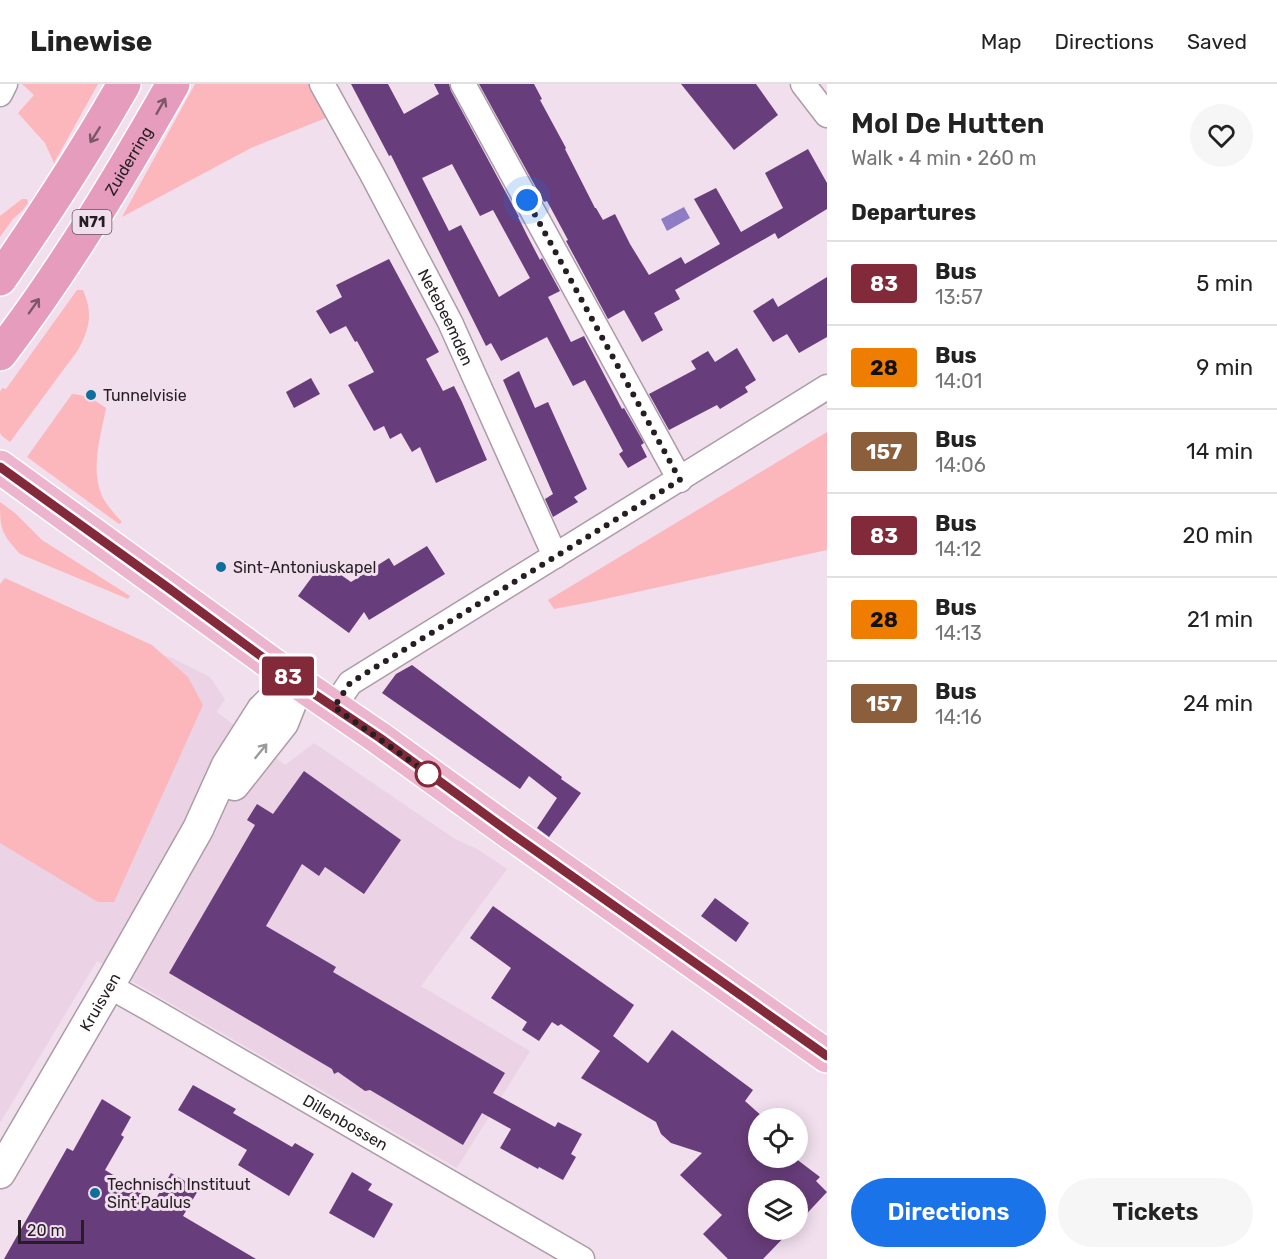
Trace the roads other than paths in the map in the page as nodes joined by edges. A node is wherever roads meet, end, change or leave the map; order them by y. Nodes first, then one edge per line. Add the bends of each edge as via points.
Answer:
1 (5, 84) edge
2 (124, 84) edge
3 (173, 84) edge
4 (322, 84) edge
5 (464, 84) edge
6 (803, 84) edge
7 (0, 94) edge
8 (827, 116) edge
9 (0, 279) edge
10 (0, 354) edge
11 (827, 387) edge
12 (4, 473) edge
13 (680, 480) junction
14 (555, 556) junction
15 (292, 679) junction
16 (334, 707) junction
17 (109, 986) junction
18 (827, 1056) edge
19 (0, 1173) edge
20 (582, 1259) edge

1 - 7 street
2 -> 9 highway, N71
10 -> 3 highway, Zuiderring / N71 via 87,230
4 - 14 street, Netebeemden via 450,322
5 - 13 street
6 - 8 street
11 - 13 street
12 - 15 main road
13 - 14 street
14 - 16 street via 350,683
15 - 16 main road
15 - 17 street, Kruisven via 262,710 227,765 198,829
16 - 18 main road
17 - 19 street, Kruisven
17 - 20 street, Dillenbossen

